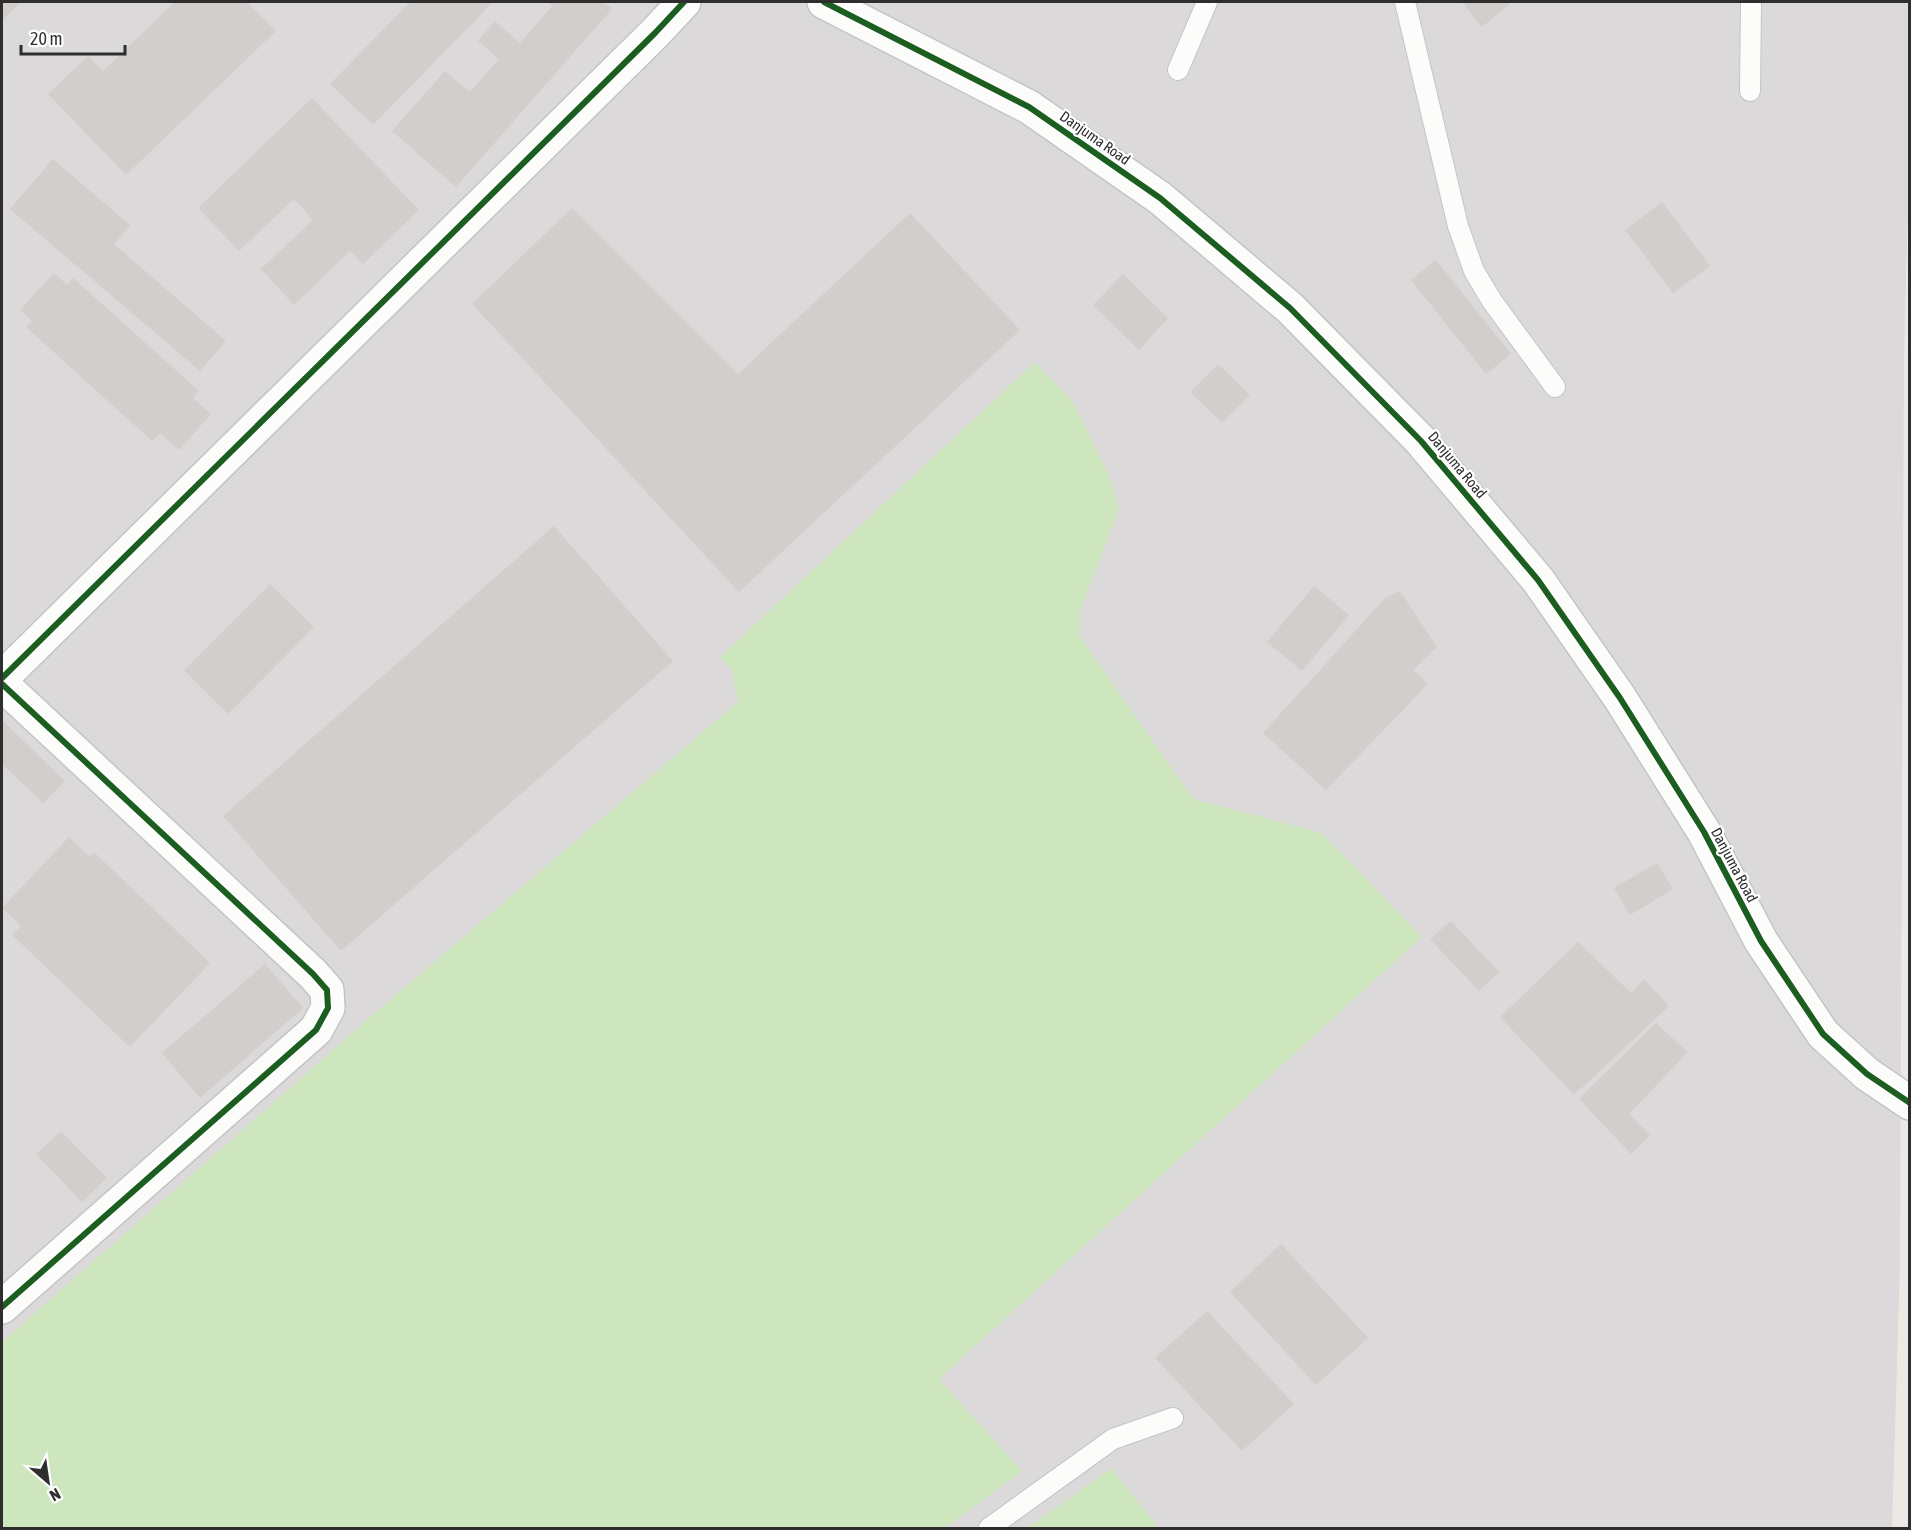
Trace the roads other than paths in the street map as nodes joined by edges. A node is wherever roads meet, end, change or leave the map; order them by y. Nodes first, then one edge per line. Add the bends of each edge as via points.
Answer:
1 (684, 2) edge
2 (827, 2) edge
3 (1208, 2) edge
4 (1405, 2) edge
5 (1751, 2) edge
6 (1178, 70) dead end
7 (1750, 91) dead end
8 (1555, 387) dead end
9 (2, 678) edge
10 (2, 684) edge
11 (1910, 1103) edge
12 (2, 1307) edge
13 (1173, 1418) dead end
14 (988, 1528) edge

1 - 9 street
2 - 11 street, Danjuma Road via 1029,107 1160,198 1290,308 1405,424 1538,580 1620,698 1704,832 1761,941 1823,1035 1867,1074
3 - 6 lane
4 - 8 lane via 1458,226 1474,271
5 - 7 lane
10 - 12 street via 313,974 327,990 328,1008 316,1030
13 - 14 lane via 1113,1439

